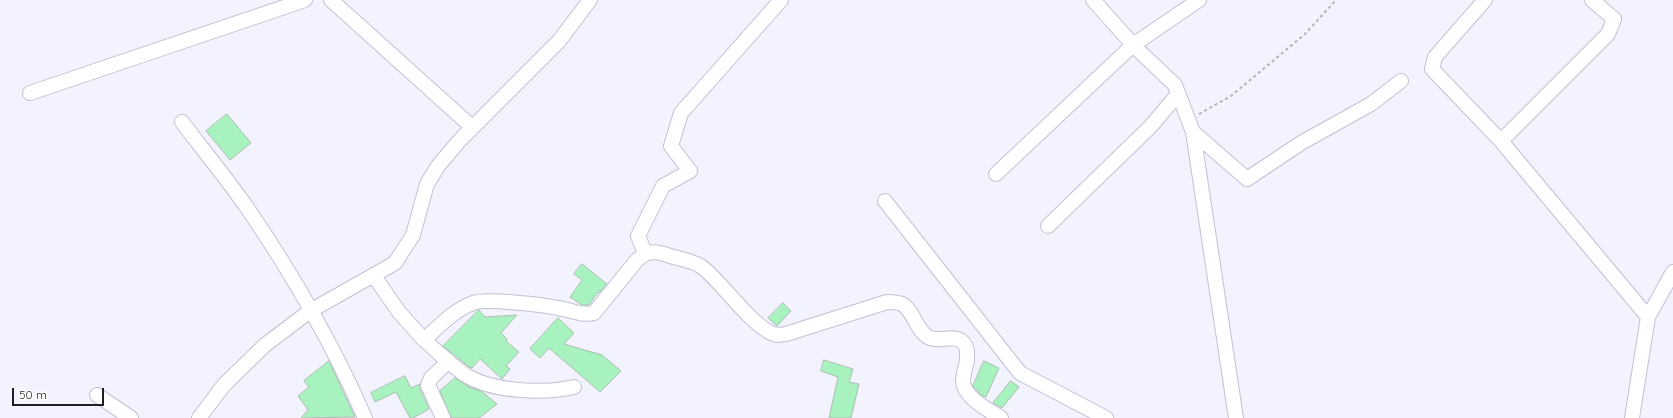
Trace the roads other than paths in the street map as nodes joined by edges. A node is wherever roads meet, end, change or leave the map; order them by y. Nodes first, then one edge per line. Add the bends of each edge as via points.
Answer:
1 (305, 0) edge
2 (331, 0) edge
3 (590, 0) edge
4 (781, 0) edge
5 (1093, 0) edge
6 (1199, 0) edge
7 (1485, 0) edge
8 (1592, 0) edge
9 (1133, 44) junction
10 (1401, 81) dead end
11 (30, 93) dead end
12 (1178, 94) junction
13 (182, 122) dead end
14 (1191, 126) junction
15 (472, 127) junction
16 (1501, 141) junction
17 (996, 174) dead end
18 (886, 201) dead end
19 (1048, 226) dead end
20 (645, 253) junction
21 (1673, 272) edge
22 (374, 276) junction
23 (310, 311) junction
24 (1648, 317) junction
25 (424, 340) junction
26 (449, 361) junction
27 (574, 386) dead end
28 (97, 395) dead end
29 (131, 418) edge
30 (199, 418) edge
31 (365, 418) edge
32 (443, 418) edge
33 (1001, 418) edge
34 (1106, 418) edge
35 (1236, 418) edge
36 (1632, 418) edge

1 - 11 street
2 - 15 street
3 - 15 street via 558,41
4 - 20 street via 681,113 671,146 690,172 663,186 638,236
5 - 9 street
6 - 9 street
7 - 16 street via 1435,57 1432,69
8 - 16 street via 1614,19 1608,34
9 - 12 street via 1175,85
9 - 17 street
10 - 14 street via 1371,104 1301,143 1247,179
12 - 14 street
12 - 19 street via 1150,126
13 - 23 street via 247,208 294,281
14 - 35 street
15 - 22 street via 438,166 427,184 412,235 395,263
16 - 24 street
18 - 34 street via 1020,373
20 - 25 street via 594,313 586,315 558,308 475,302 459,309
20 - 33 street via 659,252 701,265 746,313 777,335 887,302 900,304 907,308 924,334 930,338 952,337 965,345 968,352 962,382 975,402
21 - 24 street
22 - 23 street
22 - 25 street via 398,312
23 - 30 street via 264,345 224,384
23 - 31 street via 345,373
24 - 36 street
25 - 26 street
26 - 27 street via 464,374 484,384 532,391 561,390
26 - 32 street via 431,378 428,386
28 - 29 street

